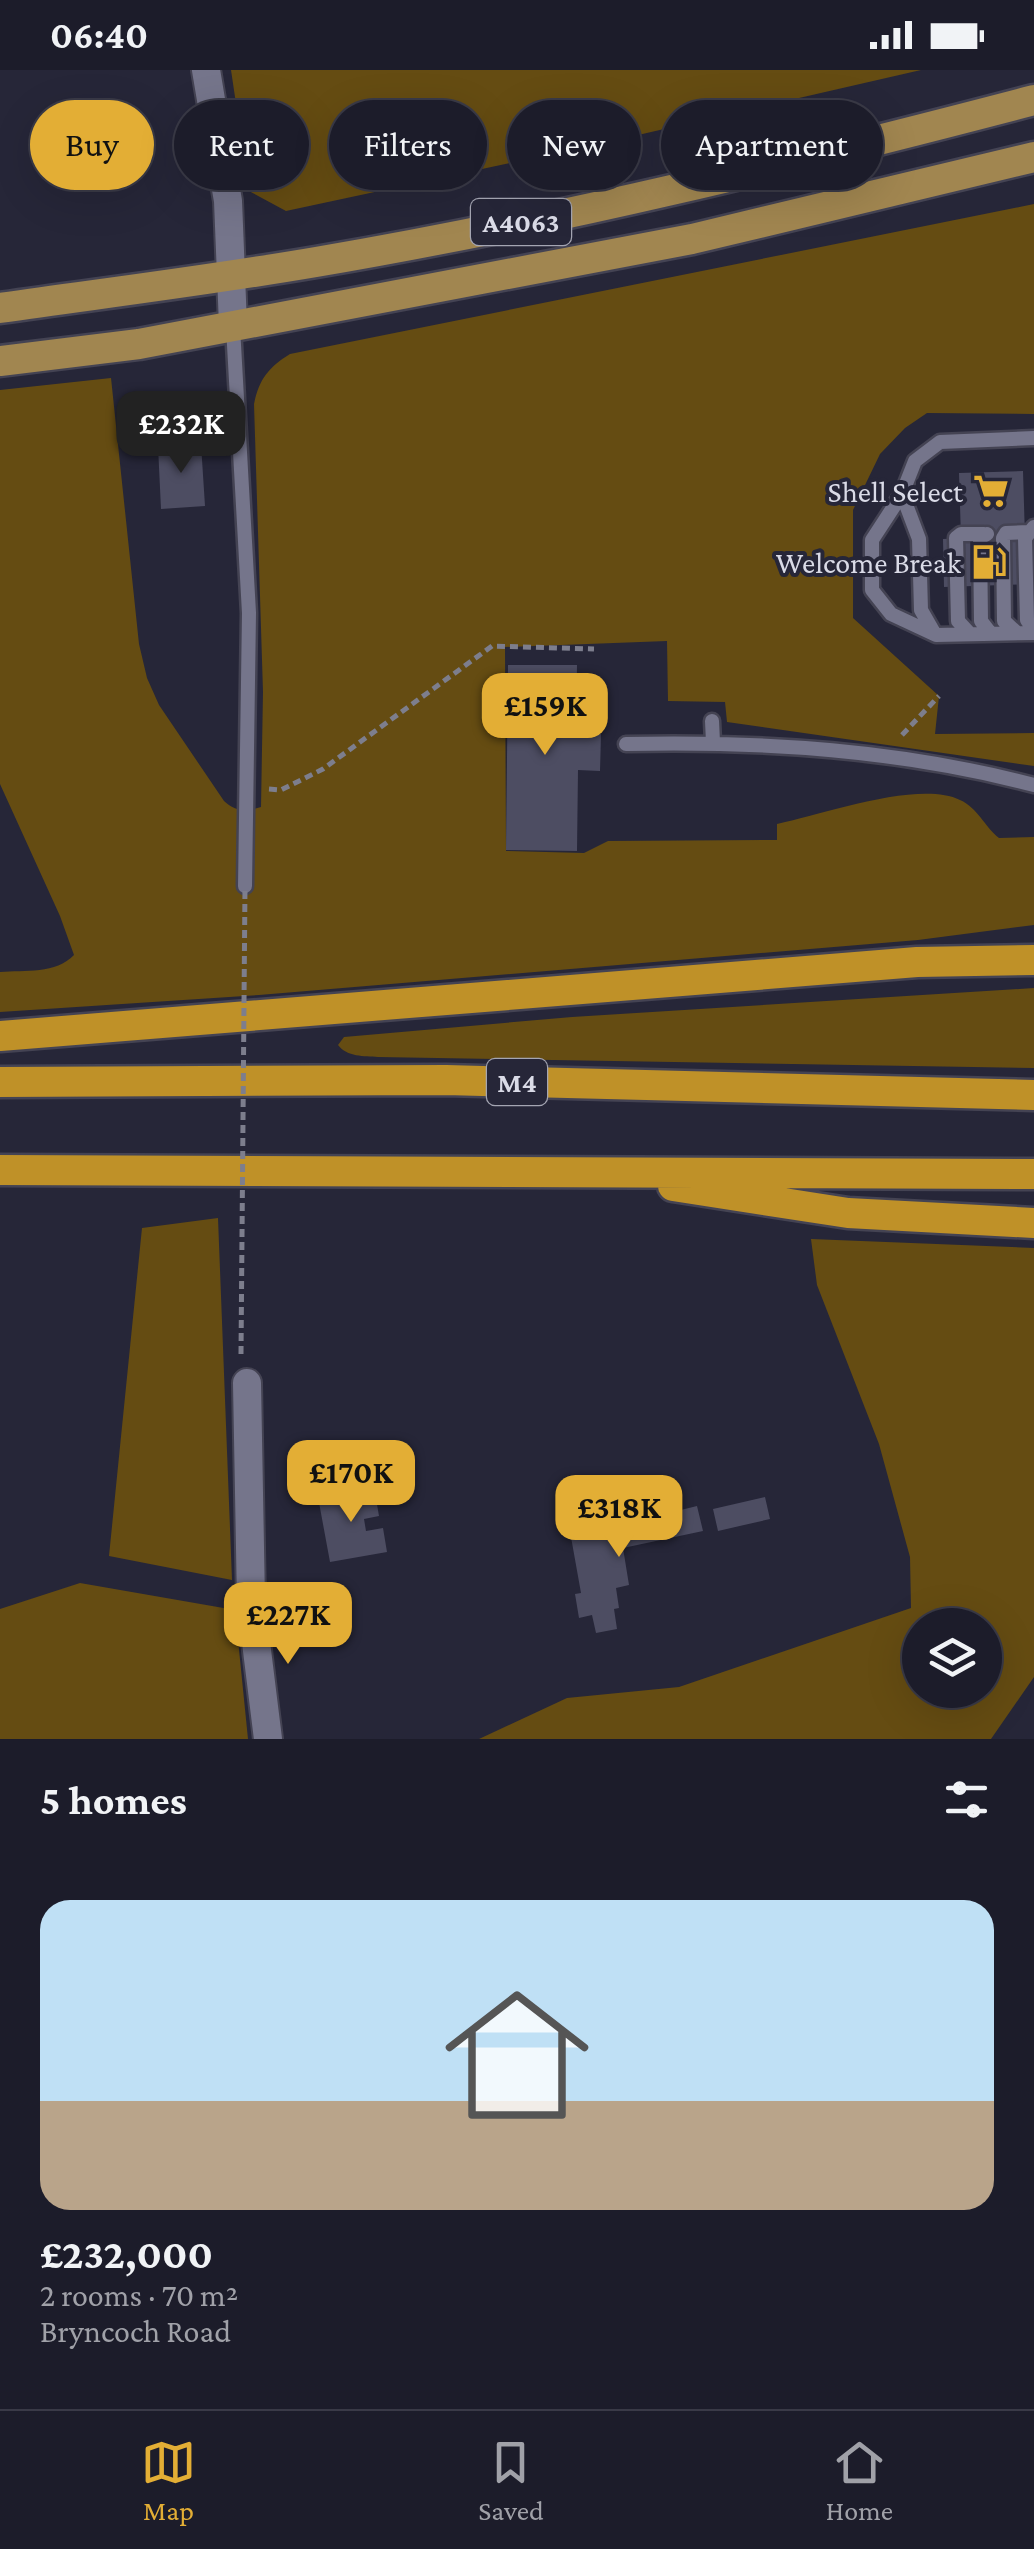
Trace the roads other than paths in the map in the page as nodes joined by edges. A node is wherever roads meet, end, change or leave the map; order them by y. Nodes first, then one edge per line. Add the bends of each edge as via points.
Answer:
1 (206, 70) edge
2 (1034, 100) edge
3 (1032, 158) edge
4 (231, 275) junction
5 (0, 308) edge
6 (233, 326) junction
7 (0, 361) edge
8 (1034, 438) edge
9 (902, 494) junction
10 (1031, 529) edge
11 (1006, 533) junction
12 (984, 534) junction
13 (1034, 631) edge
14 (970, 634) junction
15 (991, 634) junction
16 (1017, 634) junction
17 (936, 635) junction
18 (712, 722) dead end
19 (712, 742) junction
20 (626, 744) dead end
21 (1034, 784) edge
22 (245, 886) road end
23 (1034, 945) edge
24 (1034, 960) edge
25 (917, 962) junction
26 (0, 1036) edge
27 (0, 1082) edge
28 (1034, 1096) edge
29 (0, 1170) edge
30 (571, 1171) junction
31 (1034, 1174) edge
32 (1034, 1223) edge
33 (246, 1383) dead end
34 (268, 1739) edge

1 - 4 street via 228,201
2 - 4 main road, A4063 via 556,215
3 - 6 main road, A4063 via 692,240
4 - 5 main road, A4063
4 - 6 street
6 - 7 main road, A4063
6 - 22 lane via 249,613
8 - 9 lane via 940,442 915,461
9 - 17 lane via 920,539 921,610
9 - 17 lane via 872,540 872,590 891,614
10 - 11 lane
10 - 13 lane via 1024,538
11 - 12 lane
11 - 16 lane via 1004,621
12 - 14 lane via 956,538 958,621
12 - 15 lane via 981,621
13 - 16 lane
14 - 15 lane
14 - 17 lane
15 - 16 lane
18 - 19 lane
19 - 20 lane
19 - 21 lane via 883,756
23 - 25 highway
24 - 25 highway
25 - 26 highway
27 - 28 highway, M4 via 446,1080
29 - 30 highway
30 - 31 highway
30 - 32 highway via 848,1213
33 - 34 street via 251,1602

